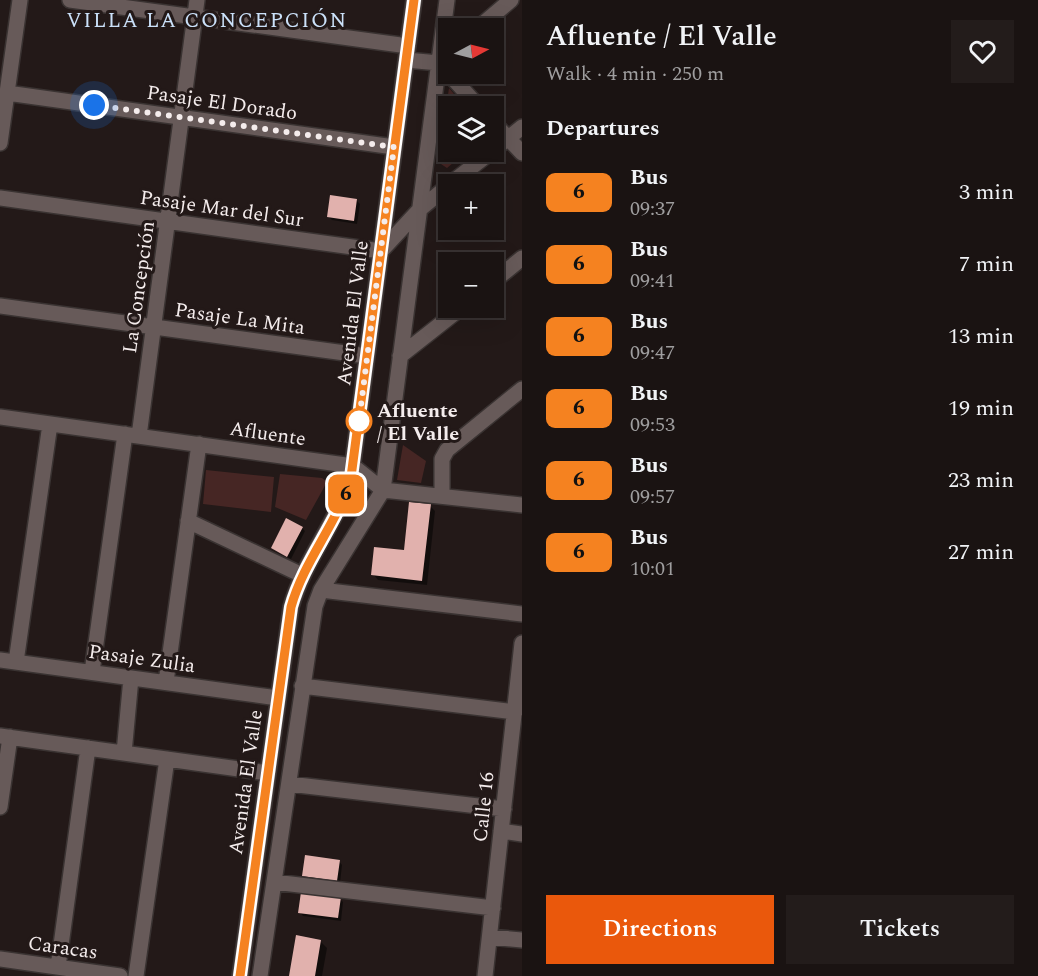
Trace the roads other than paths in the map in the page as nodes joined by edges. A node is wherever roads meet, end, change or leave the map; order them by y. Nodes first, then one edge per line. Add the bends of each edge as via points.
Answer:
1 (20, 0) edge
2 (70, 0) edge
3 (197, 0) edge
4 (414, 0) edge
5 (447, 0) edge
6 (511, 0) edge
7 (195, 17) junction
8 (446, 18) edge
9 (490, 18) edge
10 (407, 53) junction
11 (438, 58) edge
12 (440, 84) edge
13 (4, 98) edge
14 (182, 117) junction
15 (522, 127) edge
16 (504, 135) edge
17 (507, 138) junction
18 (504, 141) edge
19 (0, 143) edge
20 (394, 147) junction
21 (522, 153) edge
22 (478, 162) edge
23 (463, 174) edge
24 (438, 194) edge
25 (0, 198) edge
26 (420, 209) junction
27 (168, 221) junction
28 (381, 251) junction
29 (522, 258) edge
30 (504, 273) edge
31 (0, 306) edge
32 (448, 318) edge
33 (153, 327) junction
34 (367, 356) junction
35 (400, 356) junction
36 (522, 389) edge
37 (0, 417) edge
38 (50, 424) junction
39 (132, 435) junction
40 (199, 444) junction
41 (353, 466) junction
42 (383, 490) junction
43 (442, 496) junction
44 (522, 505) edge
45 (188, 521) junction
46 (302, 575) junction
47 (321, 591) junction
48 (522, 614) edge
49 (522, 643) edge
50 (0, 660) edge
51 (16, 662) junction
52 (92, 672) junction
53 (131, 678) junction
54 (166, 682) junction
55 (302, 686) junction
56 (278, 698) junction
57 (514, 712) junction
58 (517, 731) edge
59 (5, 737) edge
60 (88, 748) junction
61 (124, 753) junction
62 (167, 759) junction
63 (268, 772) junction
64 (289, 784) junction
65 (0, 807) edge
66 (504, 810) junction
67 (501, 831) junction
68 (522, 834) edge
69 (274, 882) junction
70 (493, 908) junction
71 (490, 937) junction
72 (522, 940) edge
73 (0, 959) edge
74 (58, 967) junction
75 (120, 976) edge
76 (136, 976) edge
77 (240, 976) edge
78 (260, 976) edge
79 (485, 976) edge

1 - 13 street
2 - 7 street
3 - 7 street, La Concepción
4 - 10 street, Avenida El Valle
5 - 8 street
6 - 9 street
7 - 10 street
7 - 14 street, La Concepción
10 - 11 street
10 - 20 street, Avenida El Valle
12 - 26 street
13 - 14 street, Pasaje El Dorado
13 - 19 street
14 - 20 street, Pasaje El Dorado
14 - 27 street, La Concepción
15 - 17 street
16 - 17 street
17 - 18 street
17 - 21 street
20 - 28 street, Avenida El Valle
22 - 23 street
24 - 26 street
25 - 27 street, Pasaje Mar del Sur
26 - 28 street
26 - 35 street
27 - 28 street, Pasaje Mar del Sur
27 - 33 street, La Concepción
28 - 34 street, Avenida El Valle
29 - 30 street
31 - 33 street, Pasaje La Mita
32 - 35 street
33 - 34 street, Pasaje La Mita
33 - 39 street, La Concepción
34 - 41 street, Avenida El Valle
35 - 42 street
36 - 43 street via 447,450 442,459
37 - 38 street, Afluente
38 - 39 street, Afluente
38 - 51 street
39 - 40 street, Afluente
39 - 52 street, La Concepción
40 - 41 street, Afluente
40 - 45 street
41 - 42 street
41 - 46 street, Avenida El Valle via 343,499
42 - 43 street
42 - 47 street
43 - 44 street
45 - 46 street
45 - 54 street
46 - 56 street, Avenida El Valle via 289,617
47 - 48 street
47 - 55 street
49 - 57 street, Calle 16
50 - 51 street, Pasaje Zulia
51 - 52 street, Pasaje Zulia
52 - 53 street, Pasaje Zulia
53 - 54 street, Pasaje Zulia
53 - 61 street
54 - 56 street, Pasaje Zulia
55 - 57 street
55 - 64 street
56 - 63 street, Avenida El Valle
57 - 58 street, Calle 16
58 - 66 street, Calle 16
59 - 60 street
59 - 65 street
60 - 61 street
60 - 74 street
61 - 62 street
62 - 63 street
62 - 76 street
63 - 77 street, Avenida El Valle
64 - 66 street
64 - 69 street
66 - 67 street, Calle 16
67 - 68 street
67 - 70 street, Calle 16
69 - 70 street
69 - 78 street
70 - 71 street, Calle 16
71 - 72 street
71 - 79 street, Calle 16
73 - 74 street, Caracas
74 - 75 street, Caracas

